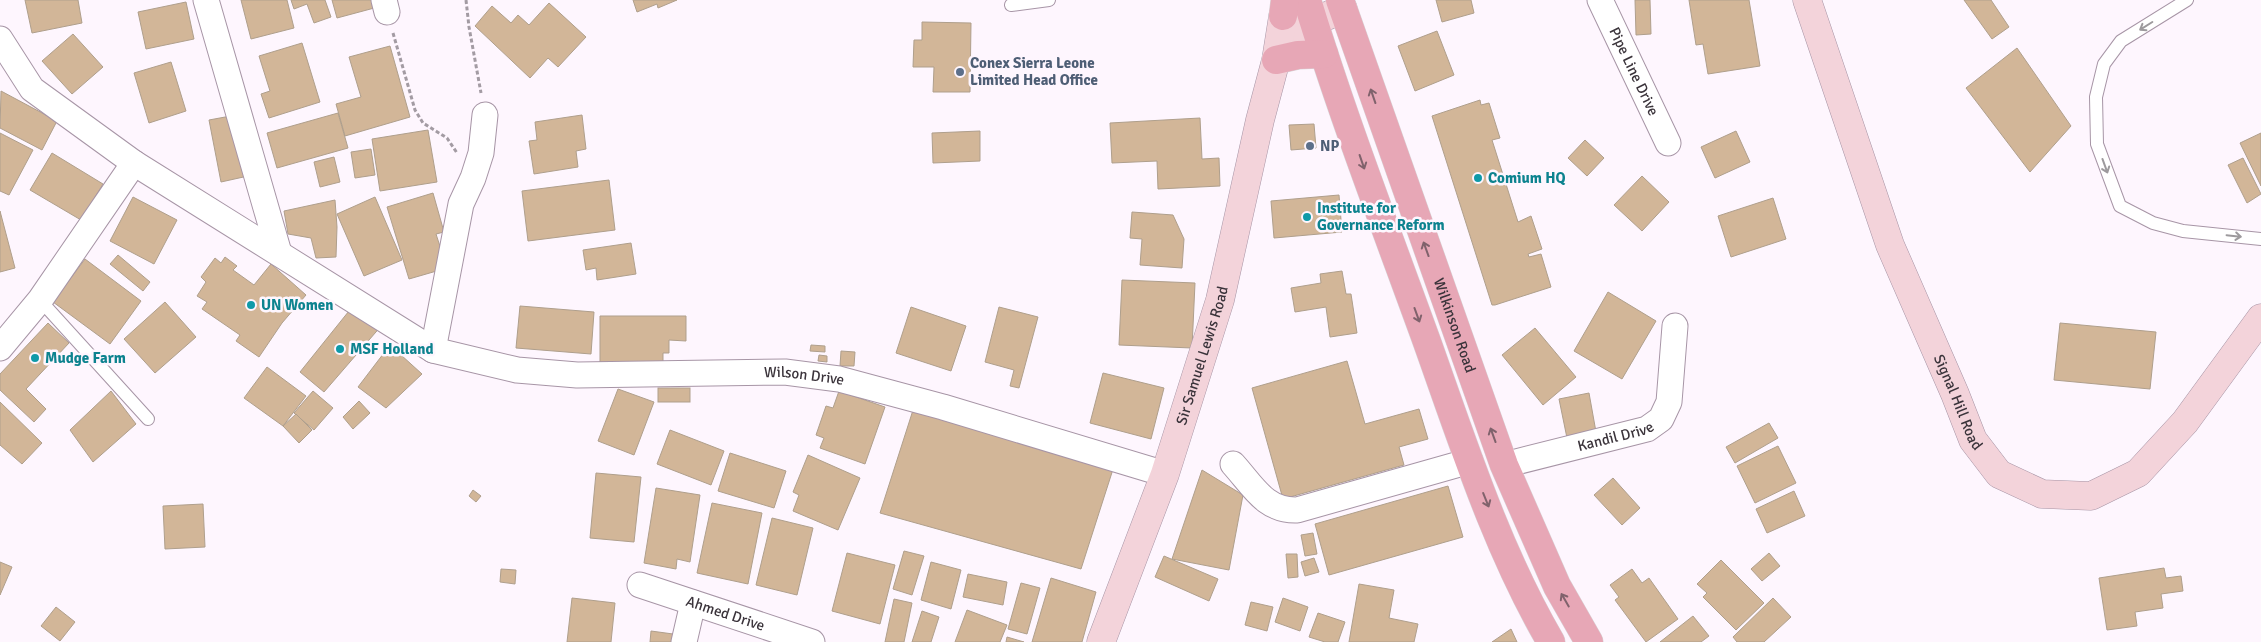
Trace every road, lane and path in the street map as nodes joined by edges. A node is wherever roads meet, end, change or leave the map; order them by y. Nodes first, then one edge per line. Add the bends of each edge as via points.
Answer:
1 (206, 0) edge
2 (466, 0) edge
3 (1049, 0) edge
4 (1600, 0) edge
5 (1808, 0) edge
6 (2188, 0) edge
7 (1011, 5) dead end
8 (1341, 5) edge
9 (385, 6) edge
10 (1308, 7) edge
11 (1284, 8) edge
12 (0, 39) edge
13 (1324, 54) junction
14 (1276, 60) junction
15 (485, 115) joint
16 (1668, 143) dead end
17 (458, 162) dead end
18 (134, 163) junction
19 (2261, 239) edge
20 (279, 253) junction
21 (40, 300) junction
22 (2261, 318) edge
23 (1675, 326) dead end
24 (0, 348) edge
25 (433, 350) junction
26 (148, 419) dead end
27 (1470, 461) junction
28 (1233, 464) dead end
29 (1504, 465) junction
30 (1165, 474) junction
31 (640, 585) dead end
32 (693, 603) junction
33 (684, 642) edge
34 (812, 642) edge
35 (1102, 642) edge
36 (1551, 642) edge
37 (1589, 642) edge

1 - 20 street
2 - 15 path
3 - 7 lane
4 - 16 street, Pipe Line Drive
5 - 22 main road, Signal Hill Road via 1890,244 1973,440 1999,474 2042,494 2091,496 2138,473 2185,422
6 -> 19 lane via 2121,41 2104,64 2096,97 2097,144 2120,206 2153,223 2183,231
8 - 10 main road, Sir Samuel Lewis Road
29 -> 8 main road, Wilkinson Road
9 - 17 path via 415,110 423,123 446,138 457,153
10 - 11 main road, Sir Samuel Lewis Road
10 - 13 main road, Wilkinson Road
10 - 14 main road, Sir Samuel Lewis Road via 1298,31
11 - 14 main road, Sir Samuel Lewis Road
12 - 18 street via 32,89
13 - 14 main road
13 -> 27 main road, Wilkinson Road
14 - 30 main road, Sir Samuel Lewis Road via 1220,300
15 - 25 street via 481,153 474,178 461,204
18 - 20 street
18 - 21 street
20 - 25 street
21 - 24 street
21 - 26 lane
23 - 29 street, Kandil Drive via 1668,402 1662,420 1647,429
25 - 30 street, Wilson Drive via 517,370 577,375 785,372 839,379
27 - 28 street via 1297,510 1269,505
27 -> 36 main road, Wilkinson Road via 1527,600
37 -> 29 main road, Wilkinson Road via 1557,586
30 - 35 main road, Sir Samuel Lewis Road
31 - 32 street, Ahmed Drive
32 - 33 street
32 - 34 street, Ahmed Drive

